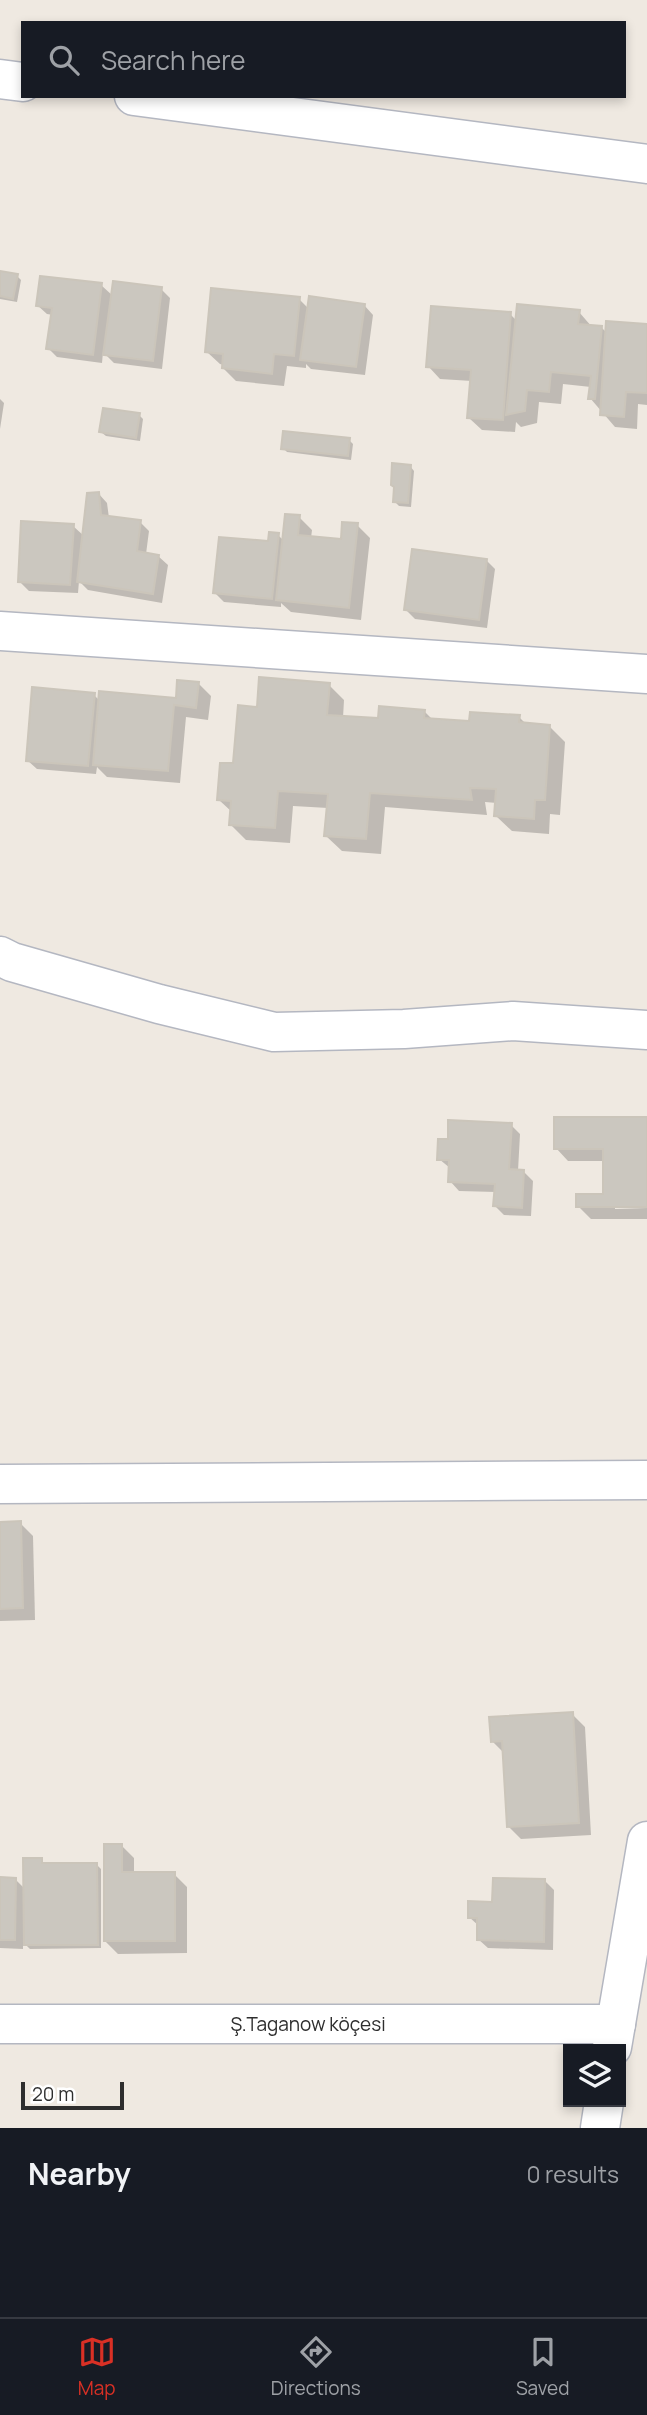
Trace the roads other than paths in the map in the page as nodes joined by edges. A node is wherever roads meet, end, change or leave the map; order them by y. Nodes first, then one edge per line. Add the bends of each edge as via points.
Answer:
1 (0, 79) edge
2 (21, 82) edge
3 (149, 98) edge
4 (647, 164) edge
5 (0, 631) edge
6 (647, 674) edge
7 (0, 956) edge
8 (647, 1030) edge
9 (647, 1480) edge
10 (0, 1484) edge
11 (647, 1842) edge
12 (0, 2024) edge
13 (614, 2036) edge
14 (603, 2107) edge
15 (600, 2128) edge

1 - 2 street
3 - 4 street
5 - 6 street
7 - 8 street via 159,1004 274,1032 513,1021
9 - 10 street
11 - 13 street
12 - 13 street, Ş.Taganow köçesi
14 - 15 street

